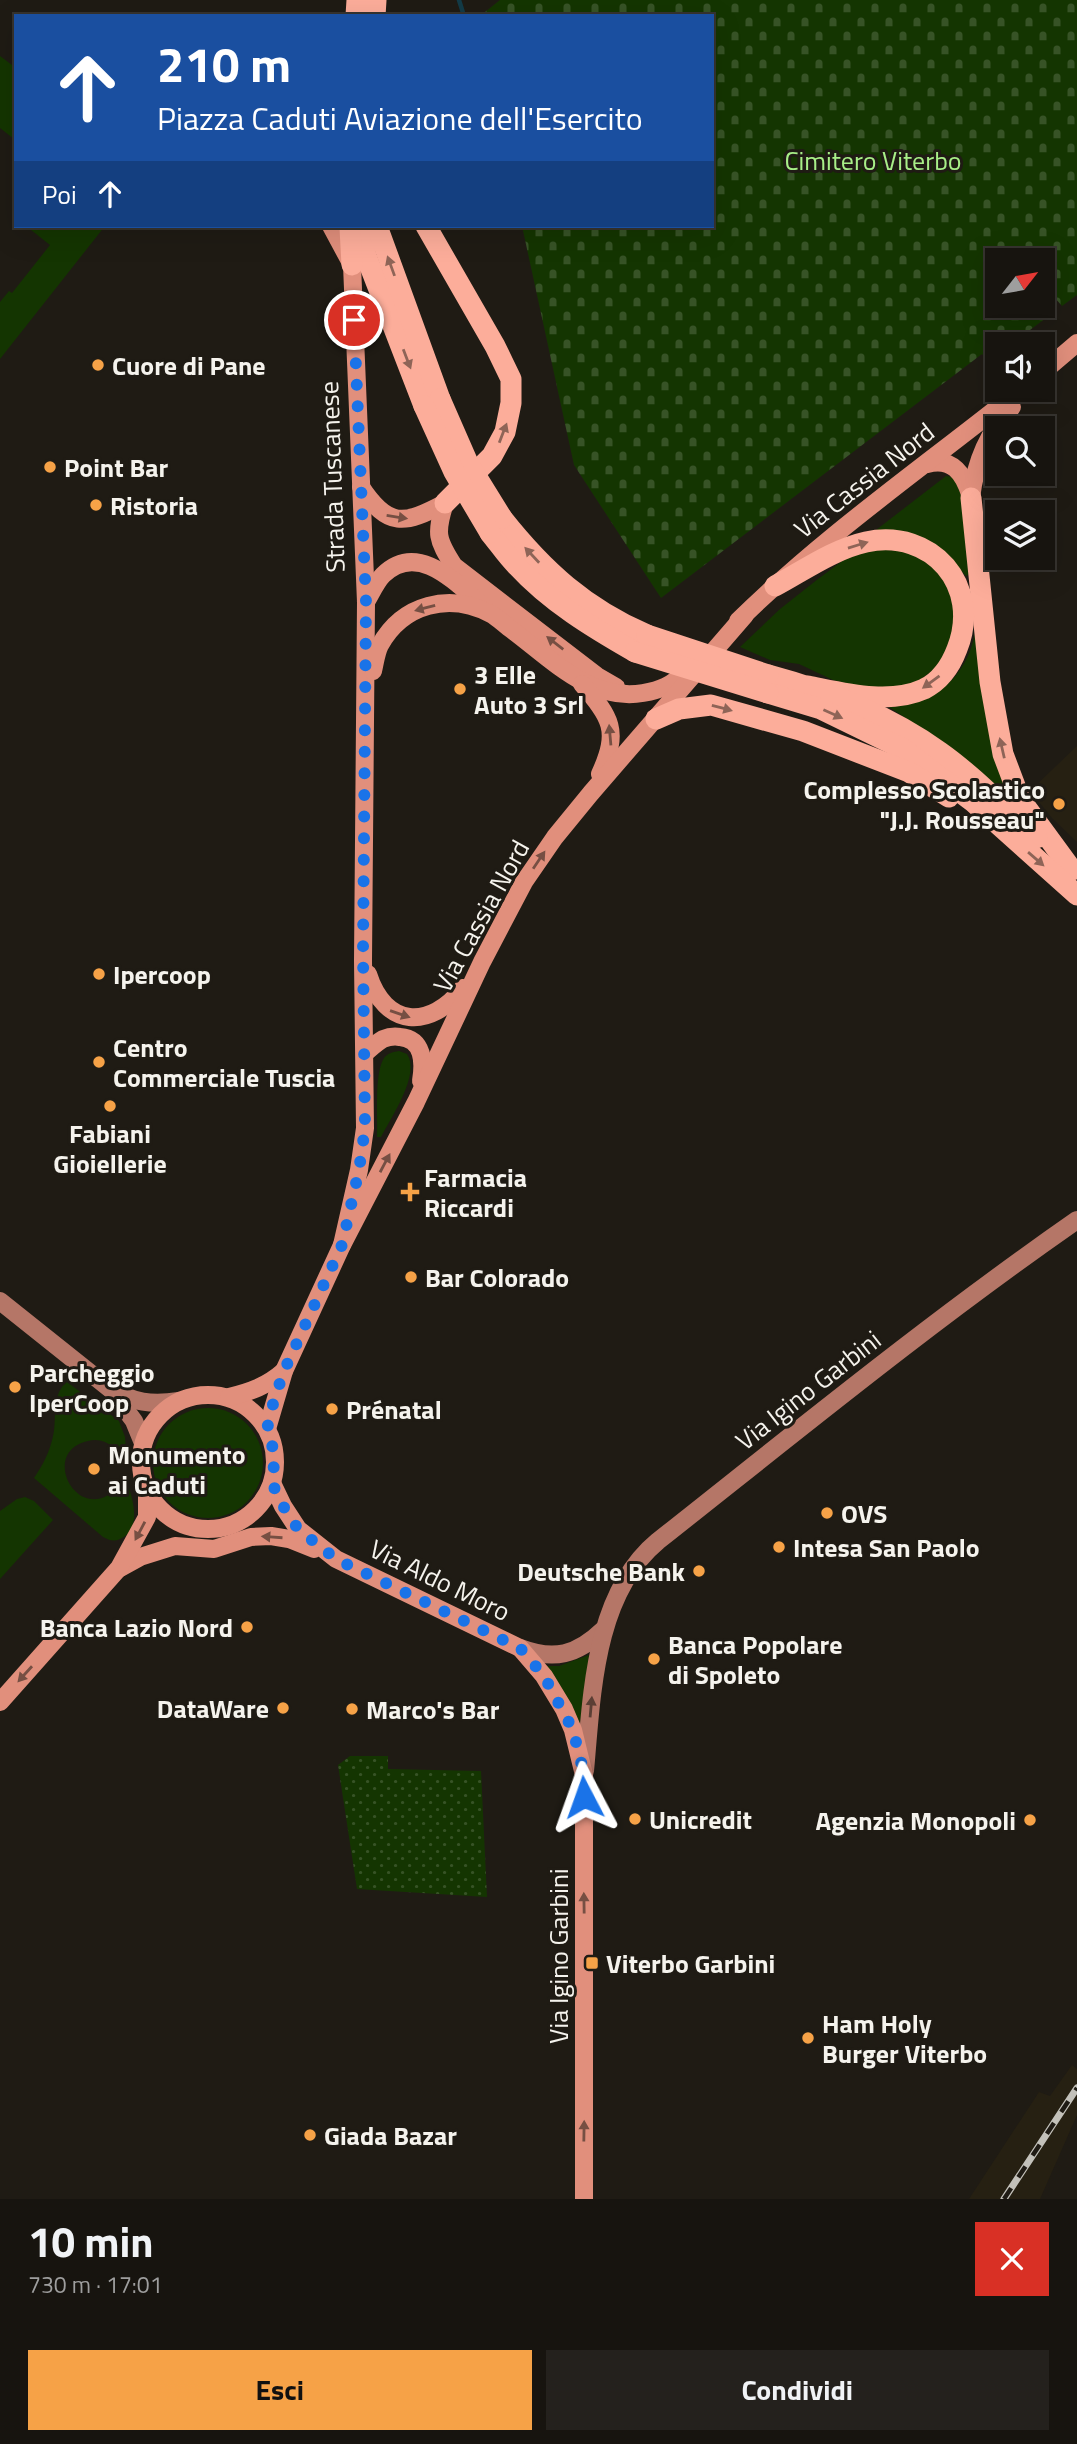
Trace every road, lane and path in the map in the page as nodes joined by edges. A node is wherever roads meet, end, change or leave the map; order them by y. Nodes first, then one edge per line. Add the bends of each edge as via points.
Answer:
1 (332, 228) edge
2 (350, 228) edge
3 (359, 228) edge
4 (378, 228) edge
5 (427, 228) edge
6 (352, 265) junction
7 (1077, 343) edge
8 (1055, 362) edge
9 (433, 402) junction
10 (1005, 402) edge
11 (1017, 402) edge
12 (927, 464) junction
13 (360, 486) junction
14 (971, 498) junction
15 (445, 503) junction
16 (775, 586) junction
17 (366, 602) junction
18 (491, 614) junction
19 (745, 615) junction
20 (581, 682) junction
21 (768, 684) junction
22 (808, 686) junction
23 (367, 695) junction
24 (632, 695) junction
25 (656, 719) junction
26 (591, 793) junction
27 (1001, 829) junction
28 (1074, 872) edge
29 (1077, 895) edge
30 (363, 961) junction
31 (482, 962) junction
32 (365, 1053) junction
33 (416, 1102) junction
34 (1077, 1220) edge
35 (342, 1245) junction
36 (0, 1301) edge
37 (284, 1371) junction
38 (109, 1388) junction
39 (229, 1398) junction
40 (179, 1401) junction
41 (267, 1429) junction
42 (143, 1443) junction
43 (272, 1483) junction
44 (147, 1491) junction
45 (336, 1559) junction
46 (119, 1569) junction
47 (603, 1630) junction
48 (520, 1648) junction
49 (0, 1702) edge
50 (584, 1774) junction
51 (584, 2199) edge

1 - 6 main road
2 - 6 highway
3 -> 9 highway via 366,256
9 -> 4 highway
15 -> 5 highway via 492,456 505,432 511,379
6 - 13 main road, Strada Tuscanese
7 - 8 main road
9 - 21 highway, bridge via 468,463 517,567 551,596 585,623
10 - 12 main road, Via Cassia Nord
11 - 14 main road via 999,421 974,472
12 - 14 main road via 946,463 958,469
12 - 16 main road, Via Cassia Nord
13 -> 15 main road via 384,514 398,520 418,518
13 - 17 main road, Strada Tuscanese
28 -> 14 highway via 1020,799 1003,754 990,682
24 -> 15 main road via 597,676 454,566 440,545 438,523
16 - 19 main road, Via Cassia Nord
16 -> 22 highway via 852,547 895,540 932,554 949,570 960,593 964,619 959,645 948,667 924,688 875,696
17 - 18 main road via 383,576 397,565 415,561 432,565
17 - 23 main road, Via Cassia Nord
18 - 20 main road, Via Cassia Nord
18 -> 23 main road, Via Cassia Nord via 464,604 442,603 406,615 379,648
19 - 24 main road, Via Cassia Nord via 672,685
19 - 25 main road, Via Cassia Nord
20 - 24 main road, Via Cassia Nord
26 -> 20 main road via 612,739 604,709
21 - 22 highway
21 -> 27 highway via 903,749
22 - 28 highway via 891,722 940,752
23 - 30 main road, Via Cassia Nord
25 - 26 main road, Via Cassia Nord
25 -> 27 highway via 679,709 711,705 803,731 909,772
31 -> 26 main road, Via Cassia Nord via 524,882
27 -> 29 highway
30 -> 31 main road via 376,996 388,1010 416,1018 431,1016 455,999
30 - 32 main road, Via Cassia Nord
31 - 33 main road, Via Cassia Nord
32 - 33 main road via 389,1037 417,1045 423,1058
32 - 35 main road, Via Cassia Nord via 365,1128
35 -> 33 main road, Via Cassia Nord
34 - 47 street, Via Igino Garbini via 849,1390 645,1552 629,1572
35 - 37 main road, Via Cassia Nord
36 - 38 street
37 - 39 main road via 253,1391
37 - 41 main road, Via Cassia Nord
38 - 40 street via 134,1402 157,1405
38 - 42 street via 134,1421
39 - 40 main road via 204,1394
39 - 41 main road via 251,1409
40 - 42 main road via 163,1411
41 - 43 main road via 275,1455
42 - 44 main road via 140,1459
43 - 44 main road via 259,1506 238,1523 212,1529 186,1526 163,1512
43 - 45 main road, Via Aldo Moro via 298,1529
44 -> 46 main road via 147,1517
45 -> 46 main road via 271,1536 214,1549 175,1546
45 - 48 main road, Via Aldo Moro
46 -> 49 main road
47 - 48 street via 579,1648 558,1655
50 -> 47 street, Via Igino Garbini
48 - 50 main road, Via Aldo Moro via 564,1709
51 -> 50 main road, Via Igino Garbini

